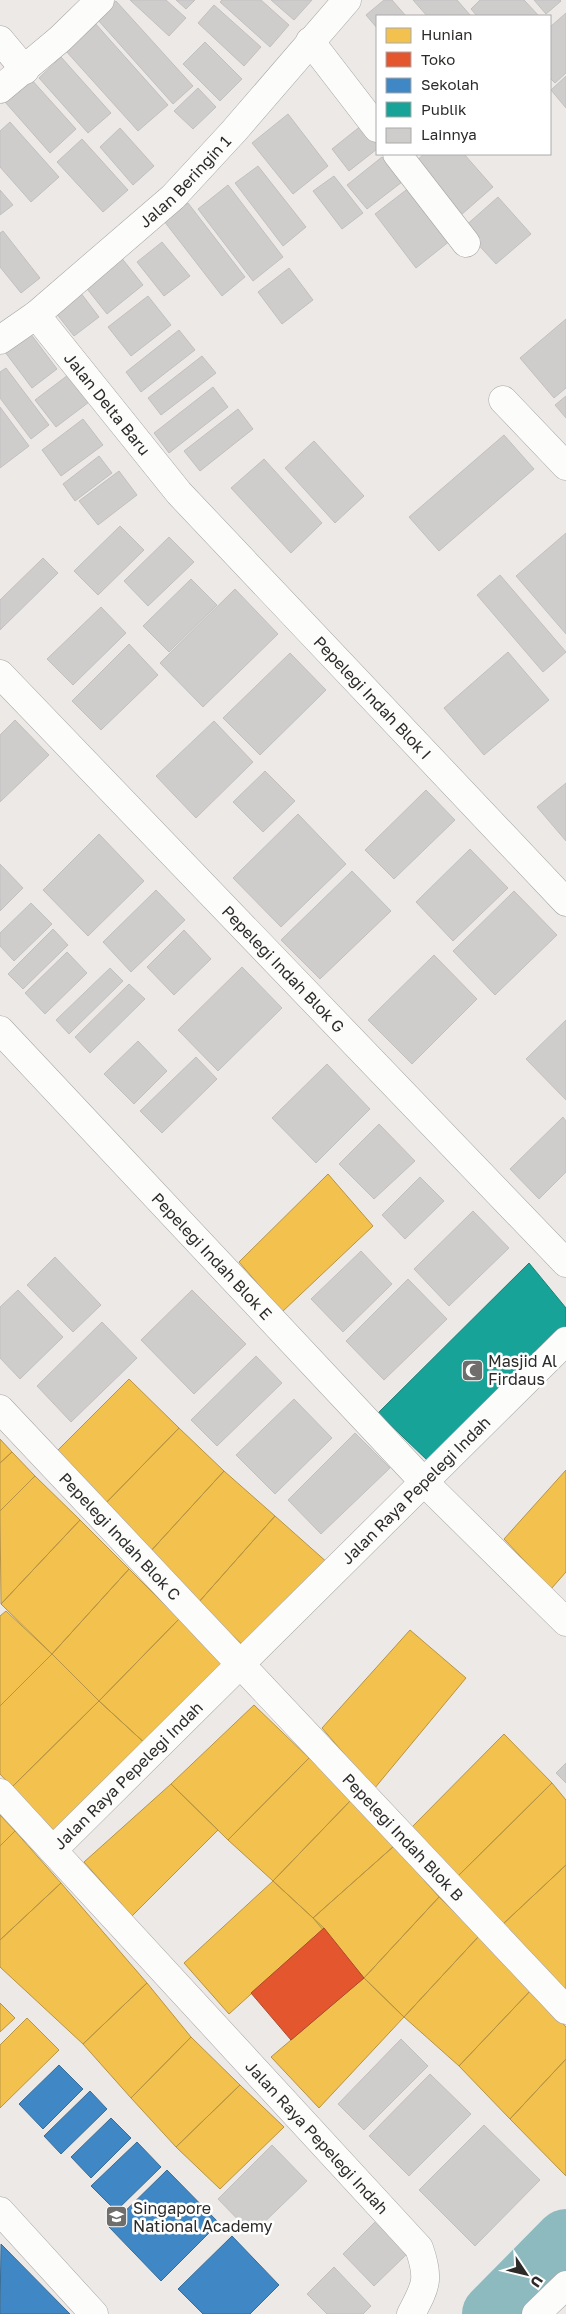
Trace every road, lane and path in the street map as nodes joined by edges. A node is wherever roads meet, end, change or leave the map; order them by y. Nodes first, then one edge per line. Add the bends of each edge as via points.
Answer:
1 (100, 0) edge
2 (347, 0) edge
3 (0, 40) edge
4 (310, 41) junction
5 (25, 70) junction
6 (0, 89) edge
7 (376, 127) edge
8 (398, 155) edge
9 (466, 243) dead end
10 (36, 315) junction
11 (0, 340) edge
12 (503, 400) dead end
13 (566, 466) edge
14 (179, 493) joint
15 (0, 674) edge
16 (566, 902) edge
17 (0, 1030) edge
18 (566, 1263) edge
19 (566, 1341) edge
20 (0, 1409) edge
21 (424, 1482) junction
22 (566, 1622) edge
23 (240, 1664) junction
24 (0, 1792) edge
25 (53, 1850) junction
26 (566, 2010) edge
27 (0, 2211) edge
28 (566, 2285) edge
29 (94, 2314) edge
30 (411, 2314) edge
31 (536, 2314) edge

1 - 5 street
2 - 4 street, Jalan Beringin 1
3 - 5 street
4 - 7 street
4 - 10 street, Jalan Beringin 1 via 173,197
5 - 6 street
8 - 9 street
10 - 11 street, Jalan Beringin 1
10 - 14 street, Jalan Delta Baru
12 - 13 street
14 - 16 street, Pepelegi Indah Blok I
15 - 18 street, Pepelegi Indah Blok G
17 - 21 street, Pepelegi Indah Blok E
19 - 21 street, Jalan Raya Pepelegi Indah
20 - 23 street, Pepelegi Indah Blok C
21 - 22 street, Pepelegi Indah Blok E
21 - 23 street, Jalan Raya Pepelegi Indah
23 - 25 street, Jalan Raya Pepelegi Indah
23 - 26 street, Pepelegi Indah Blok B
24 - 25 street
25 - 30 street, Jalan Raya Pepelegi Indah via 419,2248 427,2270 421,2294
27 - 29 street
28 - 31 street

